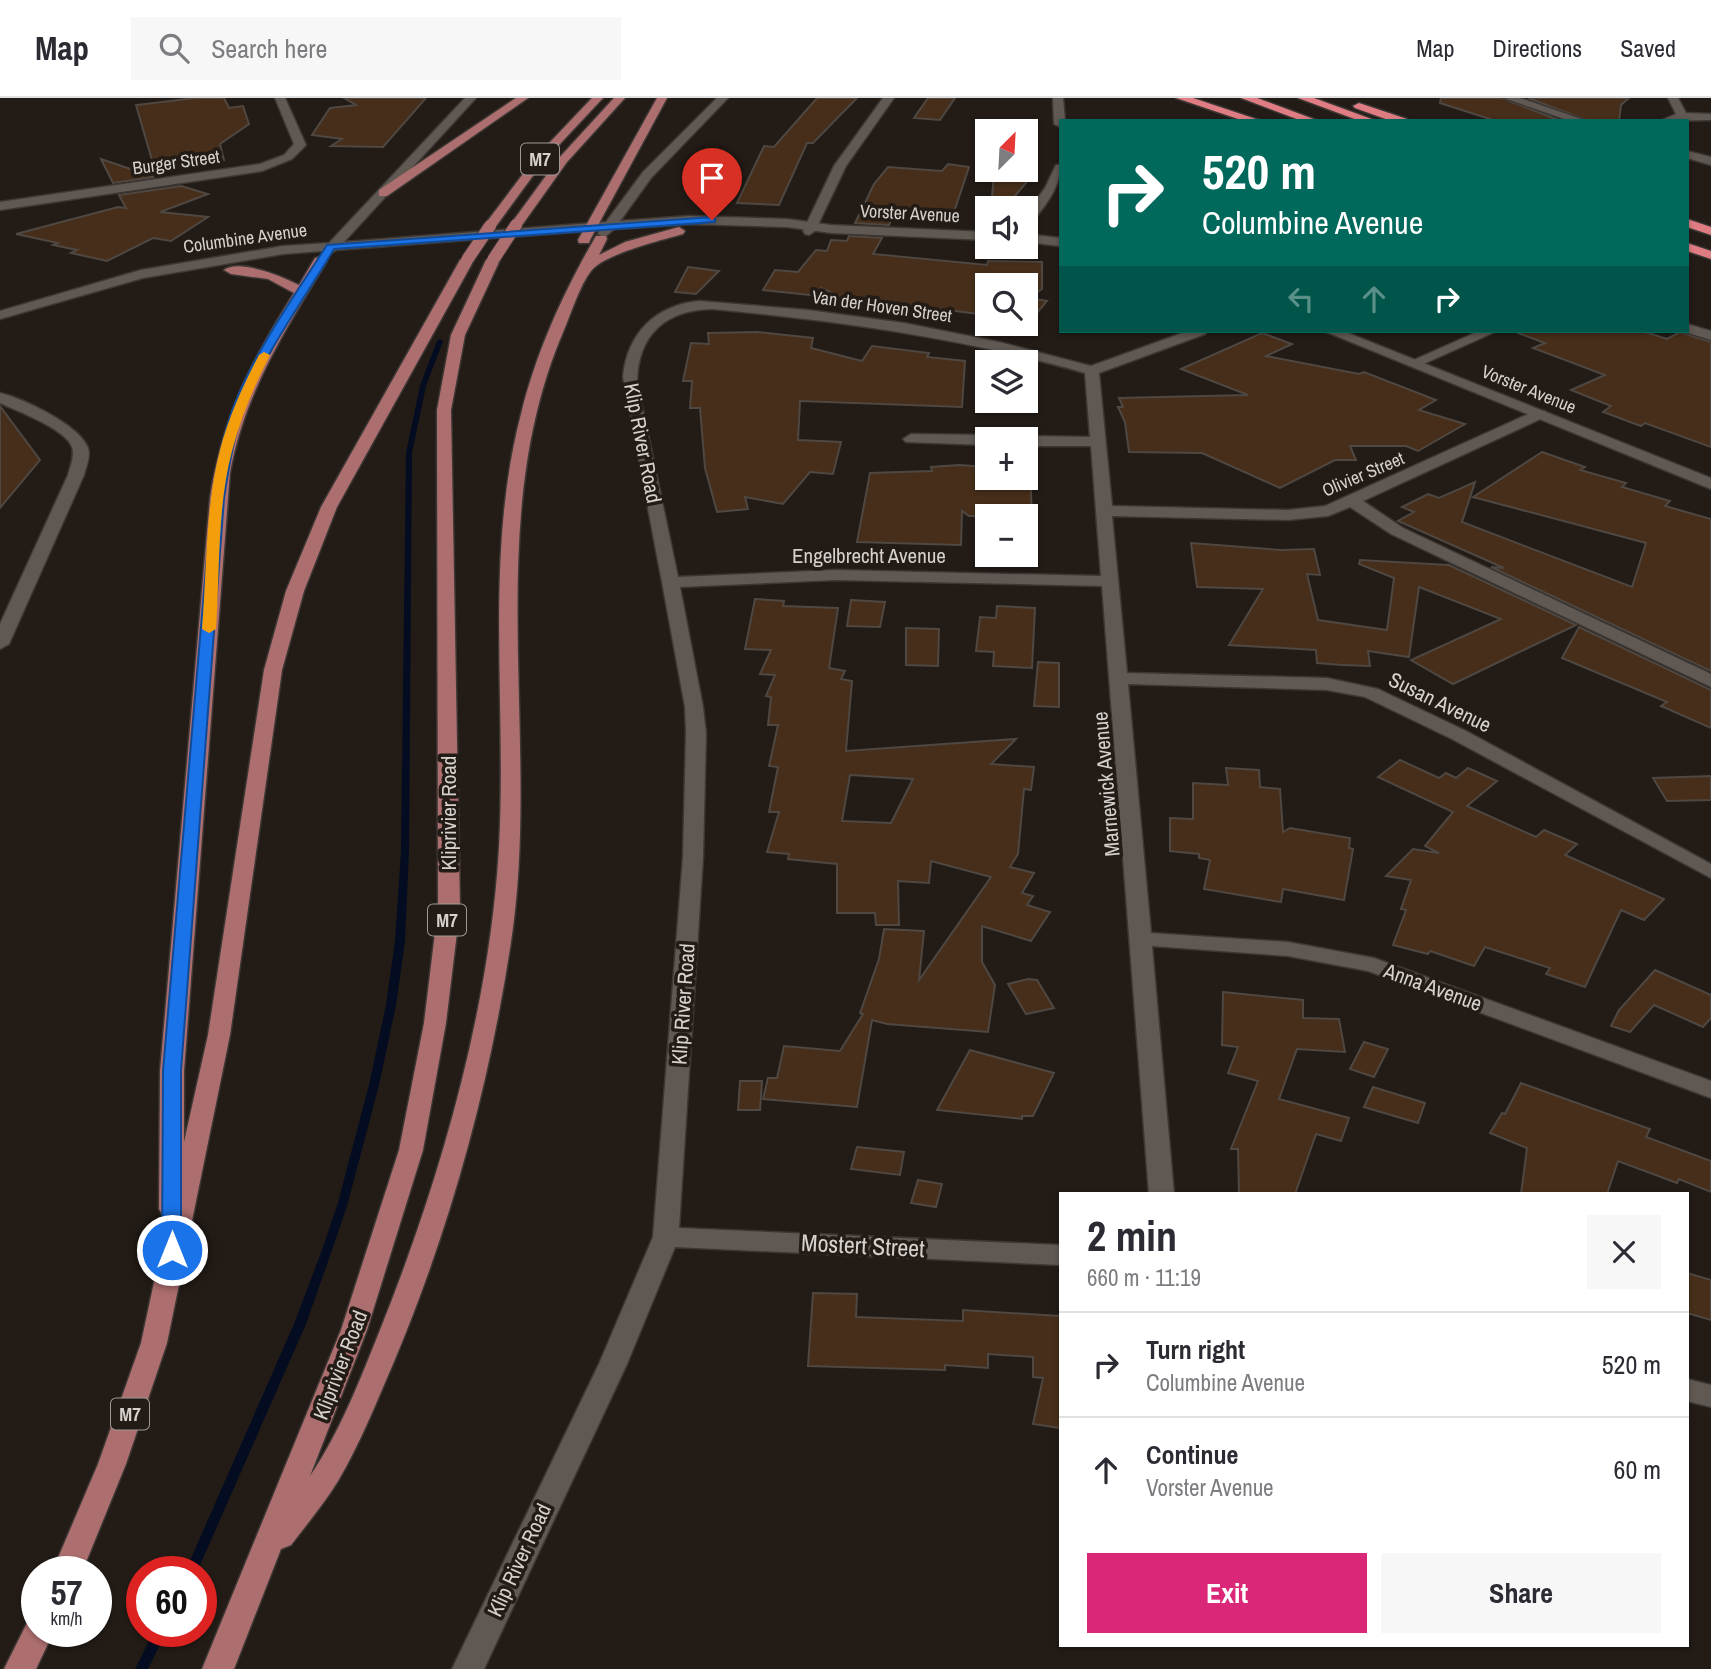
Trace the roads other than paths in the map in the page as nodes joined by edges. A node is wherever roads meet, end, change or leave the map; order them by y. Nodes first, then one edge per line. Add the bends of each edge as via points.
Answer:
1 (281, 98) edge
2 (471, 98) edge
3 (523, 98) edge
4 (598, 98) edge
5 (620, 98) edge
6 (662, 98) edge
7 (723, 98) edge
8 (889, 98) edge
9 (1058, 98) edge
10 (1181, 98) edge
11 (1246, 98) edge
12 (1303, 98) edge
13 (1338, 98) edge
14 (1509, 98) edge
15 (1673, 98) edge
16 (1682, 116) junction
17 (1711, 117) edge
18 (1060, 119) edge
19 (1250, 119) edge
20 (1308, 119) edge
21 (1366, 119) edge
22 (1397, 119) edge
23 (1575, 119) edge
24 (1672, 119) edge
25 (1689, 155) edge
26 (1711, 161) edge
27 (1059, 171) edge
28 (637, 188) junction
29 (383, 193) junction
30 (0, 206) edge
31 (1038, 206) edge
32 (689, 220) junction
33 (1689, 224) edge
34 (609, 226) junction
35 (590, 227) junction
36 (811, 228) junction
37 (495, 230) junction
38 (679, 231) junction
39 (1711, 231) edge
40 (975, 235) edge
41 (601, 239) junction
42 (1038, 239) edge
43 (584, 240) junction
44 (1059, 242) edge
45 (331, 247) junction
46 (1689, 249) edge
47 (465, 255) junction
48 (1711, 256) edge
49 (320, 261) junction
50 (299, 263) dead end
51 (281, 265) dead end
52 (585, 267) junction
53 (231, 271) junction
54 (302, 292) junction
55 (4, 313) edge
56 (664, 313) joint
57 (1689, 329) edge
58 (0, 330) edge
59 (1195, 333) edge
60 (1336, 333) edge
61 (1485, 333) edge
62 (1711, 336) edge
63 (1414, 363) junction
64 (1092, 371) junction
65 (0, 397) edge
66 (1540, 414) junction
67 (911, 439) dead end
68 (975, 440) edge
69 (1038, 441) edge
70 (1098, 442) junction
71 (1711, 484) edge
72 (1352, 501) junction
73 (1104, 511) junction
74 (1108, 581) junction
75 (671, 582) junction
76 (0, 645) edge
77 (1120, 678) junction
78 (1711, 681) edge
79 (1711, 872) edge
80 (1142, 939) junction
81 (1711, 1090) edge
82 (1162, 1192) edge
83 (666, 1237) junction
84 (172, 1250) junction
85 (1059, 1255) edge
86 (1689, 1390) edge
87 (1711, 1396) edge
88 (74, 1556) edge
89 (264, 1560) junction
90 (31, 1647) edge
91 (20, 1669) edge
92 (218, 1669) edge
93 (468, 1669) edge

1 - 30 street, Burger Street via 300,145 277,162
2 - 29 street
3 - 29 main road
4 - 37 main road, M7 via 539,160
5 - 89 main road, Kliprivier Road / M7, bridge via 563,160 516,225 493,260 458,335 444,410 449,908 435,1023 411,1150 355,1330
6 - 35 main road
7 - 28 street
8 - 36 street via 840,166
9 - 18 street
10 - 19 highway
11 - 20 highway
12 - 21 highway
13 - 22 highway
14 - 23 street
15 - 16 street
16 - 17 street
16 - 24 street
25 - 26 street
27 - 31 street
28 - 32 street via 645,205 660,214
28 - 34 street
29 - 45 street
32 - 34 street, Vorster Avenue
32 - 36 street, Vorster Avenue
33 - 39 highway
34 - 35 street, Vorster Avenue
34 - 41 street
35 - 37 street, Vorster Avenue
35 - 43 main road
36 - 38 street, Vorster Avenue
36 - 40 street, Vorster Avenue
37 - 45 street, Columbine Avenue
37 - 47 main road, M7, bridge
38 - 41 street, Vorster Avenue
38 - 52 main road via 630,245
41 - 43 street, Vorster Avenue
41 - 52 main road
42 - 44 street
43 - 47 street, Vorster Avenue
45 - 49 street
45 - 55 street, Columbine Avenue via 191,264 100,284
46 - 48 highway
47 - 49 street, Columbine Avenue
47 - 84 main road, M7 via 329,507 295,591 273,670 219,1035
49 - 50 street, Columbine Avenue
49 - 54 main road
51 - 53 street, Columbine Avenue
52 - 89 main road via 548,348 522,440 509,580 505,905 467,1108 413,1283 361,1408 328,1472
53 - 54 main road via 275,278
53 - 58 street, Columbine Avenue via 121,292
54 - 84 main road via 241,402 225,453 218,498 172,1071
56 - 64 street, Van der Hoven Street via 712,305 901,327 1014,348
56 - 75 street, Klip River Road via 653,322 635,354 630,382
57 - 62 street
59 - 64 street
60 - 63 street, Vorster Avenue
61 - 63 street
63 - 66 street, Vorster Avenue
64 - 70 street, Marnewick Avenue
65 - 76 street via 61,428 81,451 76,475
66 - 71 street, Vorster Avenue
66 - 72 street, Olivier Street
67 - 68 street
69 - 70 street
70 - 73 street, Marnewick Avenue
72 - 73 street, Olivier Street via 1328,511 1303,514
72 - 78 street via 1397,531
73 - 74 street, Marnewick Avenue
74 - 75 street, Engelbrecht Avenue via 835,575
74 - 77 street, Marnewick Avenue
75 - 83 street, Klip River Road via 694,707 696,761
77 - 79 street, Susan Avenue via 1327,684 1371,693 1459,735
77 - 80 street, Marnewick Avenue
80 - 81 street, Anna Avenue via 1280,948 1350,959
80 - 82 street, Marnewick Avenue
83 - 85 street, Mostert Street
83 - 93 street, Klip River Road via 613,1364
84 - 88 main road, M7 via 154,1343 113,1464
86 - 87 street
89 - 92 main road, Kliprivier Road / M7
90 - 91 main road

